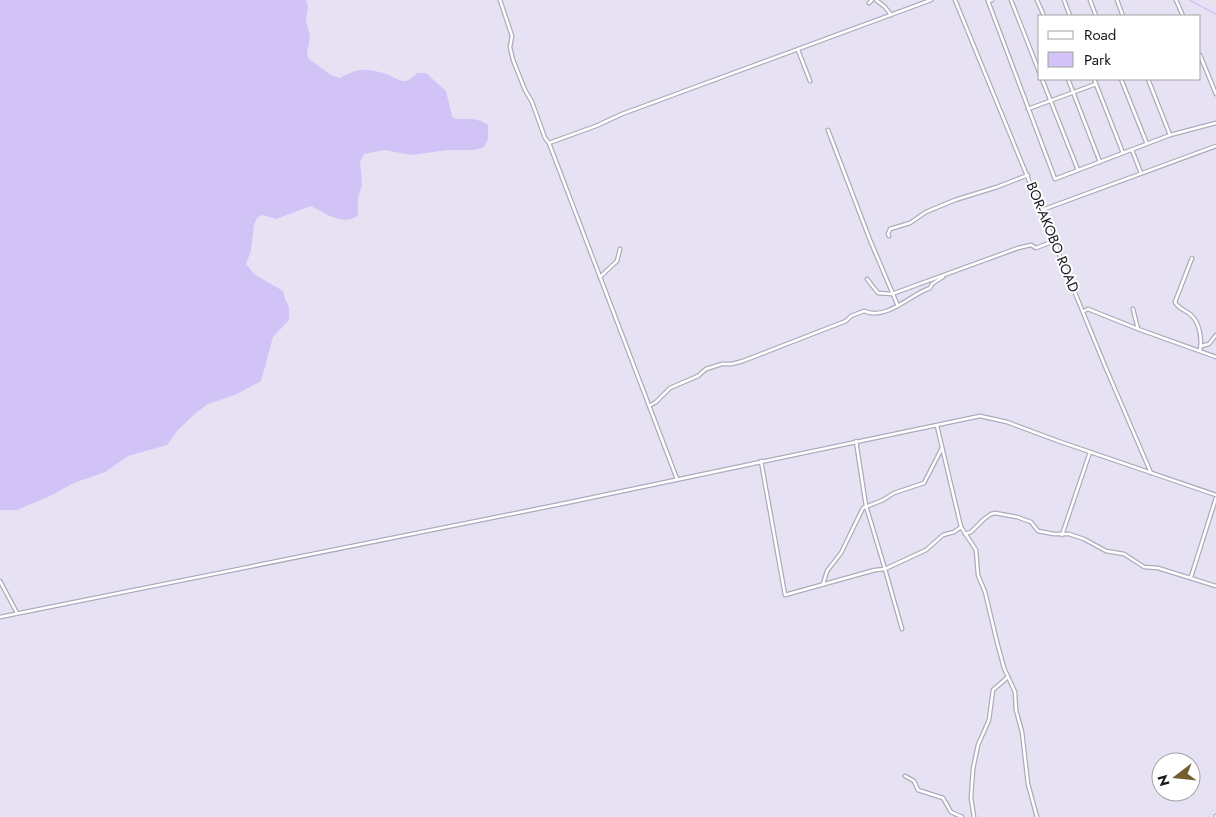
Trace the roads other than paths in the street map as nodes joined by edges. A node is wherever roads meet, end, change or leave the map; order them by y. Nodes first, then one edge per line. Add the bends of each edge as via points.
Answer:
1 (500, 0) edge
2 (876, 0) edge
3 (931, 0) edge
4 (956, 0) edge
5 (992, 0) edge
6 (1011, 0) edge
7 (1037, 0) edge
8 (1064, 0) edge
9 (1090, 0) edge
10 (1117, 0) edge
11 (1176, 0) edge
12 (891, 15) junction
13 (1044, 15) edge
14 (1070, 15) edge
15 (1096, 15) edge
16 (1123, 15) edge
17 (1183, 15) edge
18 (798, 50) junction
19 (1201, 57) edge
20 (1038, 69) edge
21 (1042, 80) edge
22 (1068, 80) edge
23 (1094, 80) edge
24 (1121, 80) edge
25 (1148, 80) edge
26 (810, 81) dead end
27 (1096, 84) junction
28 (1073, 93) junction
29 (1216, 94) edge
30 (1050, 101) junction
31 (1028, 109) junction
32 (1216, 123) edge
33 (828, 130) dead end
34 (1170, 135) junction
35 (549, 143) junction
36 (1147, 144) junction
37 (1216, 146) edge
38 (1132, 150) junction
39 (1123, 153) junction
40 (1100, 162) junction
41 (1078, 170) junction
42 (1141, 173) junction
43 (1028, 175) junction
44 (1042, 210) junction
45 (889, 236) dead end
46 (1054, 241) junction
47 (620, 249) dead end
48 (1192, 258) dead end
49 (600, 277) junction
50 (943, 277) junction
51 (867, 279) dead end
52 (892, 294) junction
53 (898, 306) junction
54 (1133, 309) dead end
55 (1083, 312) junction
56 (1138, 329) junction
57 (1216, 335) edge
58 (1201, 346) junction
59 (1200, 350) junction
60 (1216, 356) edge
61 (649, 406) junction
62 (937, 426) junction
63 (856, 441) junction
64 (942, 447) junction
65 (1090, 452) junction
66 (762, 461) junction
67 (1151, 473) junction
68 (678, 479) junction
69 (1216, 497) edge
70 (866, 506) junction
71 (961, 527) junction
72 (966, 534) junction
73 (1062, 535) junction
74 (885, 570) junction
75 (1191, 577) junction
76 (0, 581) edge
77 (822, 585) junction
78 (1216, 586) edge
79 (17, 613) junction
80 (0, 617) edge
81 (902, 629) dead end
82 (1008, 676) junction
83 (905, 776) dead end
84 (962, 817) edge
85 (974, 817) edge
86 (1037, 817) edge

1 - 35 street via 512,36 513,60
2 - 12 street
3 - 12 street
4 - 43 street, BOR-AKOBO ROAD
5 - 31 street via 988,2
6 - 20 street
7 - 13 street
8 - 14 street
9 - 15 street
10 - 16 street
11 - 17 street
12 - 18 street
18 - 26 street
18 - 35 street
19 - 29 street
21 - 30 street
22 - 28 street
23 - 27 street
24 - 36 street
25 - 34 street
27 - 28 street
27 - 39 street
28 - 30 street
28 - 40 street
30 - 31 street
30 - 41 street
31 - 41 street via 1055,179
32 - 34 street
33 - 52 street
34 - 36 street
35 - 49 street
36 - 38 street
37 - 42 street
38 - 39 street
38 - 42 street
39 - 40 street
40 - 41 street
42 - 44 street
43 - 44 street, BOR-AKOBO ROAD
43 - 45 street via 926,212 910,223 890,229
44 - 46 street, BOR-AKOBO ROAD
46 - 50 street via 1036,248 1031,244 1018,248
46 - 55 street, BOR-AKOBO ROAD
47 - 49 street via 617,262
48 - 58 street via 1175,302 1196,320
49 - 61 street
50 - 52 street
50 - 53 street
51 - 52 street via 878,293
52 - 53 street
53 - 61 street via 890,311 864,311 743,361 706,369 670,388
54 - 56 street
55 - 56 street via 1088,309
55 - 67 street, BOR-AKOBO ROAD
56 - 59 street
57 - 58 street via 1209,344
58 - 59 street
59 - 60 street
61 - 68 street
62 - 63 street
62 - 64 street
62 - 65 street via 974,416 992,417
63 - 66 street
63 - 70 street
64 - 70 street via 924,483
64 - 71 street
65 - 67 street
65 - 73 street
66 - 68 street
66 - 77 street via 784,595
67 - 69 street
68 - 79 street
69 - 75 street
70 - 74 street
70 - 77 street
71 - 72 street
71 - 74 street via 942,536 926,550
72 - 73 street via 995,514 1032,522 1038,531
72 - 82 street via 976,550 978,575
73 - 75 street via 1069,534 1106,551 1124,554 1144,567
74 - 77 street
74 - 81 street
75 - 78 street
76 - 79 street
79 - 80 street
82 - 85 street via 993,690 989,720 978,745 971,798
82 - 86 street via 1015,692 1028,784
83 - 84 street via 914,781 918,790 943,798 950,812

